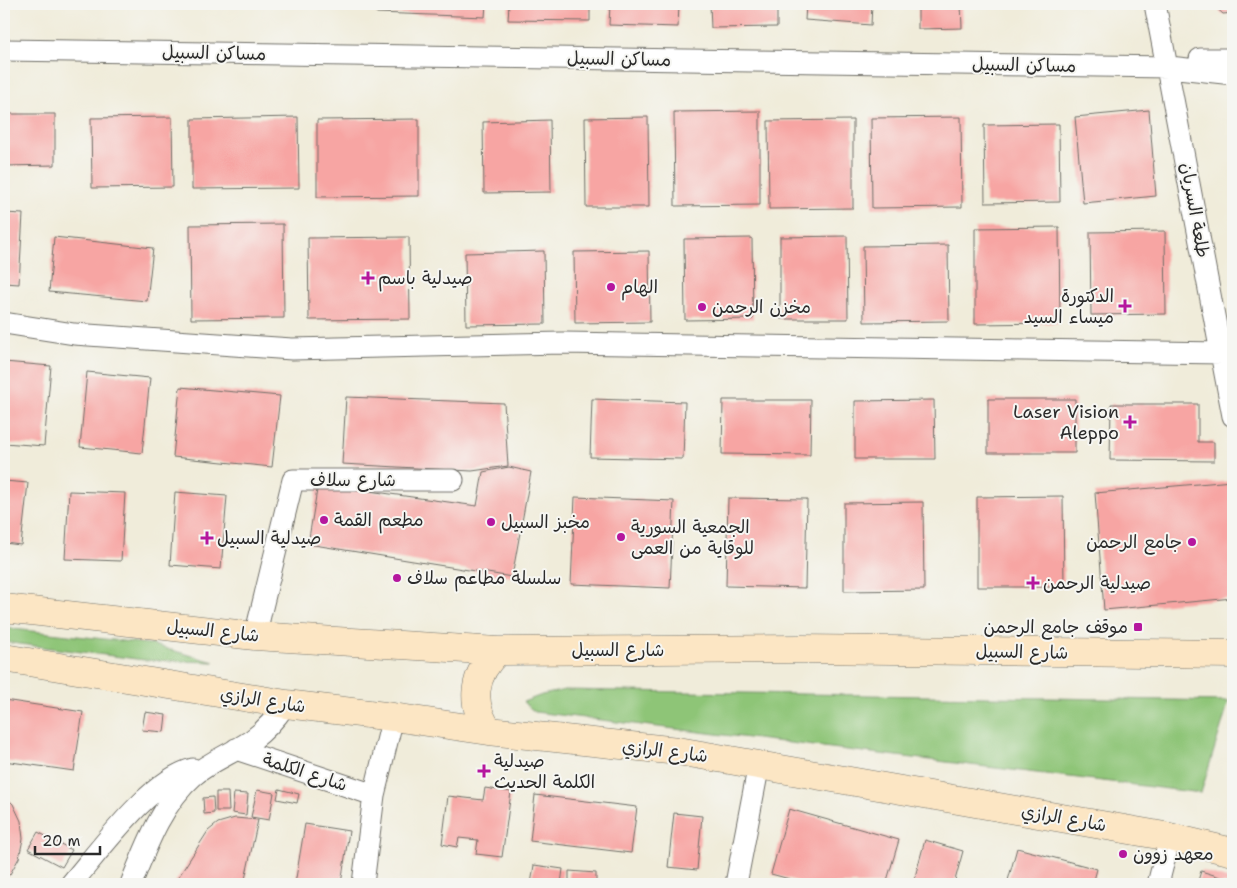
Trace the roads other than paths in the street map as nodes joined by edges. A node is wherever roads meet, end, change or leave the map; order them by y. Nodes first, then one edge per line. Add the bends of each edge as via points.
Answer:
1 (1155, 4) edge
2 (4, 50) edge
3 (1233, 59) edge
4 (1169, 67) junction
5 (1233, 74) edge
6 (4, 323) edge
7 (1222, 353) junction
8 (1233, 416) edge
9 (453, 480) dead end
10 (4, 608) edge
11 (255, 636) junction
12 (498, 651) junction
13 (1233, 654) edge
14 (4, 658) edge
15 (286, 704) junction
16 (393, 716) junction
17 (489, 731) junction
18 (236, 749) junction
19 (759, 764) junction
20 (207, 765) junction
21 (374, 794) junction
22 (1170, 837) junction
23 (1233, 852) edge
24 (71, 884) edge
25 (131, 884) edge
26 (363, 884) edge
27 (736, 884) edge
28 (1158, 884) edge

1 - 4 street, طلعة السريان
2 - 4 street, مساكن السبيل
3 - 4 street via 1199,59
4 - 5 street, مساكن السبيل
4 - 7 street, طلعة السريان
6 - 7 street via 74,334 292,349 563,342
7 - 8 street, طلعة السريان
9 - 11 street, شارع سلاف via 293,480
10 - 11 main road, شارع السبيل
11 - 12 main road, شارع السبيل
12 - 13 main road, شارع السبيل via 802,649
12 - 17 main road via 483,668 476,689 478,712
14 - 15 main road, شارع الرازي
15 - 16 main road, شارع الرازي
15 - 18 street via 264,730
16 - 17 main road, شارع الرازي
16 - 21 street
17 - 19 main road, شارع الرازي via 678,751
18 - 20 street
18 - 21 street, شارع الكلمة
19 - 22 main road, شارع الرازي
19 - 27 street
20 - 24 street via 168,780 148,797
20 - 25 street via 180,790 170,805 147,844
21 - 26 street
22 - 23 main road, شارع الرازي
22 - 28 street

